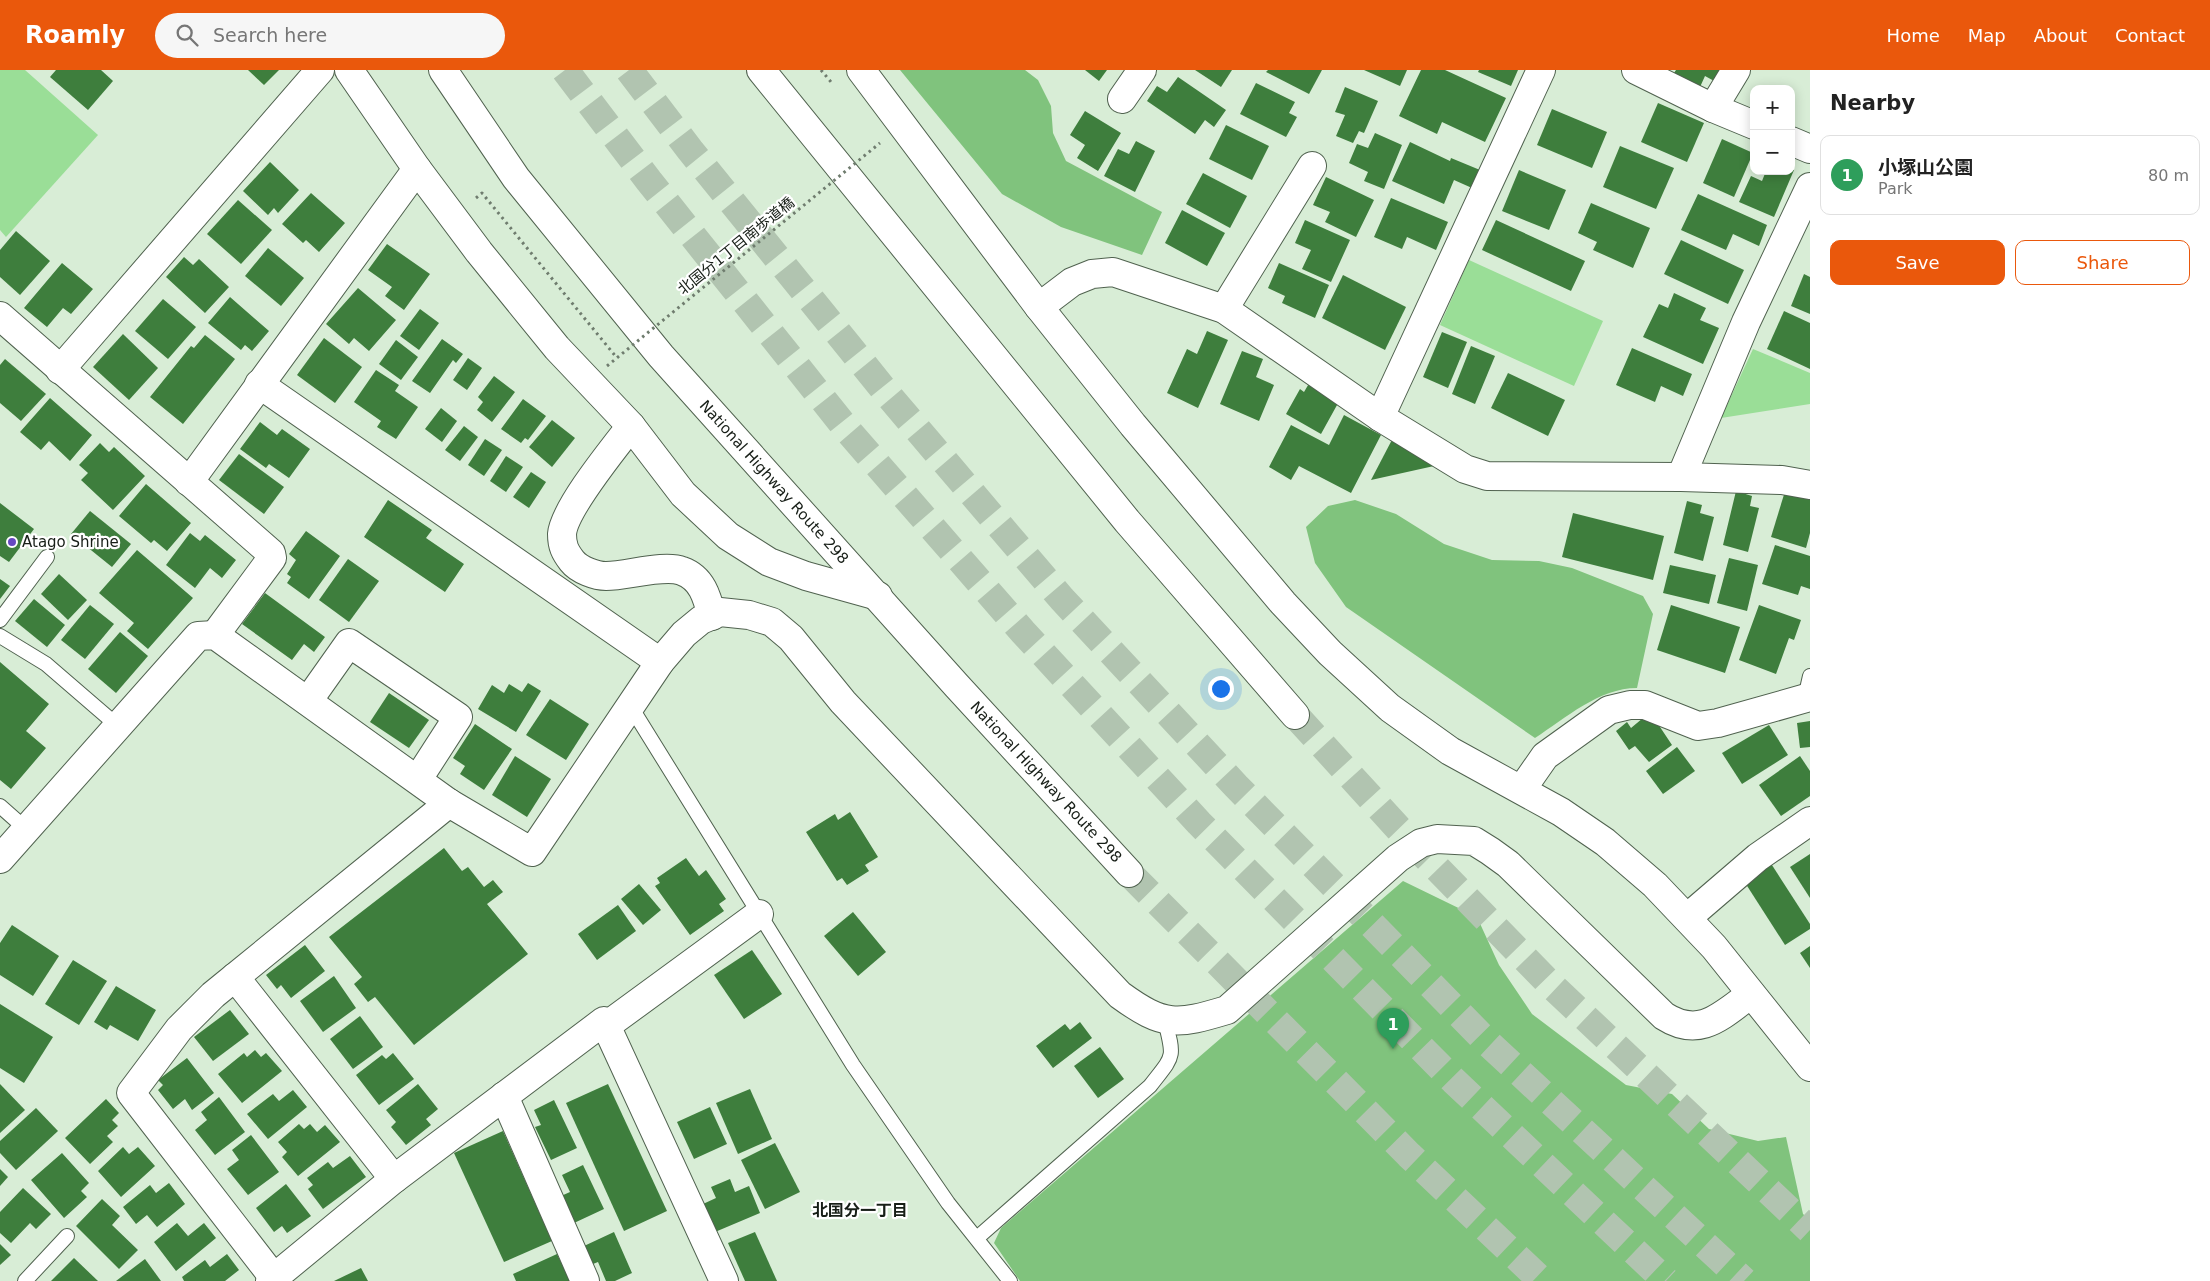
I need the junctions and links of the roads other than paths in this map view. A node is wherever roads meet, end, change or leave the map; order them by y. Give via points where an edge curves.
1 (320, 70) edge
2 (349, 70) edge
3 (443, 70) edge
4 (761, 70) edge
5 (1142, 70) edge
6 (1541, 70) edge
7 (1636, 70) edge
8 (1736, 70) edge
9 (873, 75) edge
10 (1122, 99) dead end
11 (1713, 108) junction
12 (1750, 124) edge
13 (1795, 143) edge
14 (1810, 149) edge
15 (1312, 166) dead end
16 (417, 169) junction
17 (1810, 188) edge
18 (1039, 306) junction
19 (1224, 309) junction
20 (0, 316) edge
21 (60, 370) junction
22 (259, 384) junction
23 (1380, 417) junction
24 (631, 426) junction
25 (1681, 477) junction
26 (189, 482) junction
27 (1810, 485) edge
28 (47, 558) dead end
29 (878, 596) junction
30 (712, 616) junction
31 (0, 620) edge
32 (215, 635) junction
33 (0, 636) edge
34 (660, 662) junction
35 (1808, 690) edge
36 (308, 701) junction
37 (631, 707) junction
38 (1295, 715) tunnel mouth
39 (119, 727) junction
40 (418, 779) junction
41 (1522, 789) junction
42 (450, 803) junction
43 (0, 806) edge
44 (1810, 821) edge
45 (26, 829) junction
46 (0, 860) edge
47 (1129, 873) tunnel mouth
48 (759, 914) junction
49 (1687, 918) junction
50 (235, 977) junction
51 (1751, 994) junction
52 (1165, 1021) junction
53 (606, 1026) junction
54 (1807, 1059) edge
55 (504, 1096) junction
56 (394, 1179) junction
57 (67, 1236) dead end
58 (977, 1238) junction
59 (272, 1280) edge
60 (25, 1281) edge
61 (585, 1281) edge
62 (724, 1281) edge
63 (1010, 1281) edge

1 - 21 main road
2 - 16 main road
3 - 29 main road, National Highway Route 298 via 516,178 661,356
4 - 38 main road via 1127,521
5 - 10 main road
6 - 23 main road
7 - 11 main road
8 - 11 main road
9 - 18 main road
11 - 12 main road
13 - 14 main road
15 - 19 main road
16 - 22 main road
16 - 24 main road via 557,348
17 - 25 main road via 1746,322
18 - 19 main road via 1072,282 1092,274 1114,272
18 - 41 main road via 1152,448 1283,603 1330,653 1390,708 1450,751
19 - 23 main road
20 - 21 main road
21 - 26 main road
22 - 26 main road
22 - 34 main road
23 - 25 main road via 1465,469 1487,476
24 - 29 main road via 683,494 728,536 769,562
24 - 30 main road via 578,499 562,532 564,550 575,565 604,576 681,570 696,579 706,592
25 - 27 main road via 1782,480
26 - 32 main road via 271,553 272,558
28 - 31 lane
29 - 47 main road, National Highway Route 298
30 - 34 main road via 701,620 684,634
30 - 52 main road via 720,612 749,615 772,622 791,638 843,702 1120,996 1144,1013
32 - 36 main road
32 - 39 main road via 198,636
33 - 39 lane via 46,664
34 - 37 main road
35 - 41 main road via 1718,723 1698,726 1644,705 1609,710 1545,756
36 - 40 main road
36 - 40 main road via 349,643 458,717
37 - 42 main road via 532,852
37 - 48 lane
39 - 45 main road
40 - 42 main road
41 - 49 main road via 1605,842
42 - 50 main road
43 - 45 lane
44 - 49 main road via 1758,856
45 - 46 main road
48 - 53 main road
48 - 58 lane via 853,1065 948,1203
49 - 51 main road
50 - 56 main road
50 - 59 main road via 179,1029 132,1092
51 - 52 main road via 1718,1018 1699,1026 1679,1026 1664,1016 1508,864 1474,841 1437,839 1421,843 1398,858 1228,1010 1192,1020
51 - 54 main road
52 - 58 lane via 1173,1052 1150,1086
53 - 55 main road via 604,1021
53 - 62 main road
55 - 56 main road
55 - 61 main road
56 - 59 main road
57 - 60 lane
58 - 63 lane

